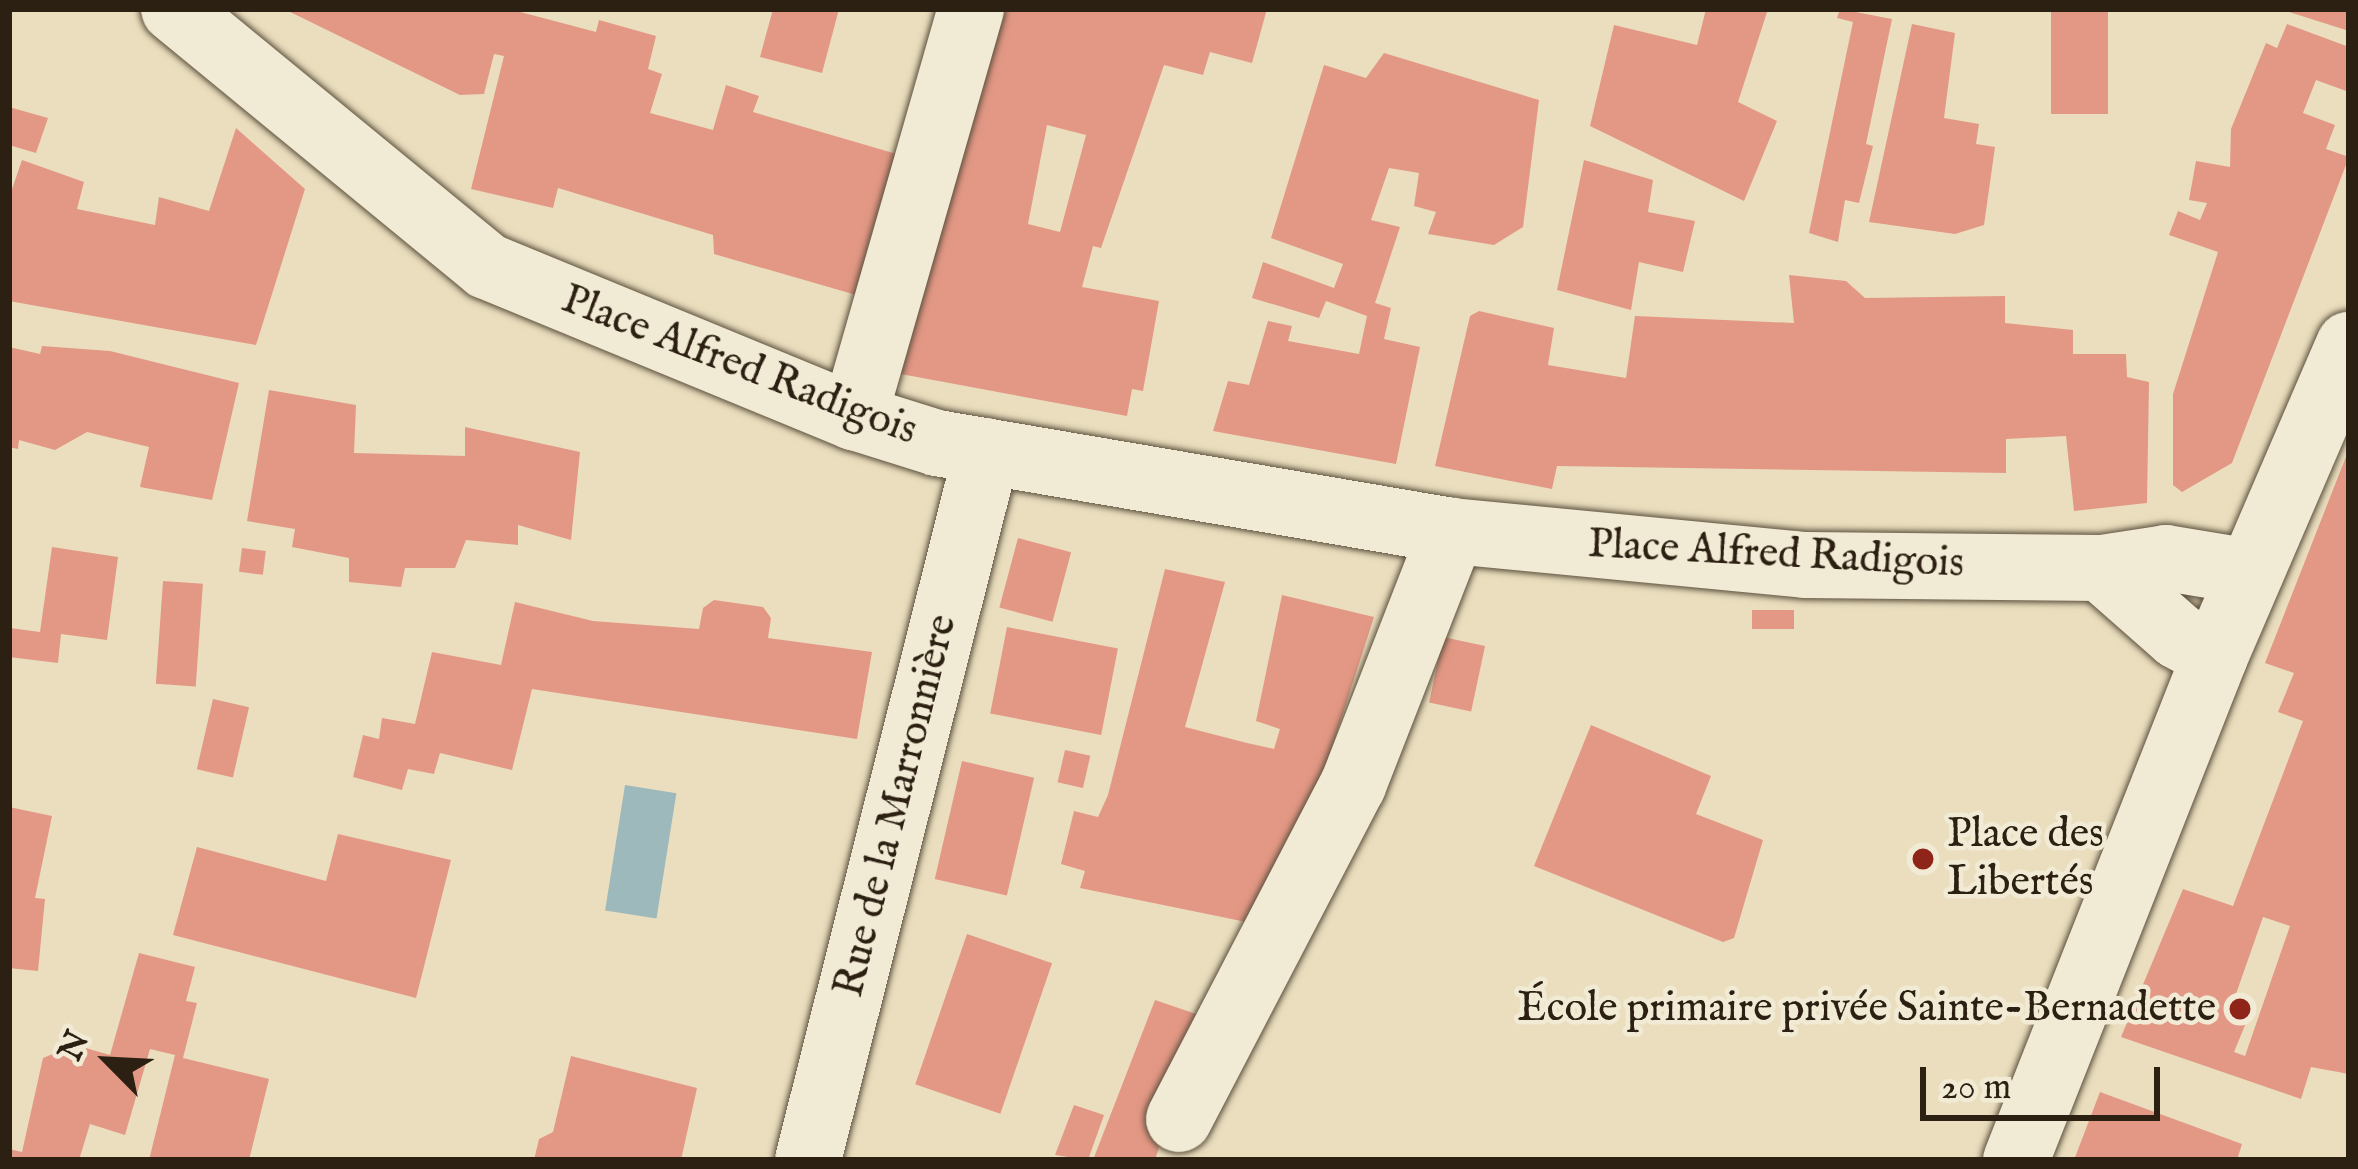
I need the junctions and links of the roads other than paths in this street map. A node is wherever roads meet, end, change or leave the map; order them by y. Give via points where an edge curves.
1 (174, 9) edge
2 (971, 9) edge
3 (2349, 345) edge
4 (854, 417) junction
5 (987, 451) junction
6 (1452, 531) junction
7 (2101, 568) junction
8 (2251, 572) junction
9 (2215, 656) junction
10 (1180, 1119) dead end
11 (808, 1160) edge
12 (2016, 1160) edge

1 - 4 street, Place Alfred Radigois via 369,205 487,266
2 - 4 street
3 - 8 street
4 - 5 street, Place Alfred Radigois
5 - 6 street, Place Alfred Radigois
5 - 11 street, Rue de la Marronnière
6 - 7 street, Place Alfred Radigois via 1805,565
6 - 10 street via 1353,784
7 - 8 street, Place Alfred Radigois via 2166,558
7 - 9 street via 2178,636
8 - 9 street
9 - 12 street

